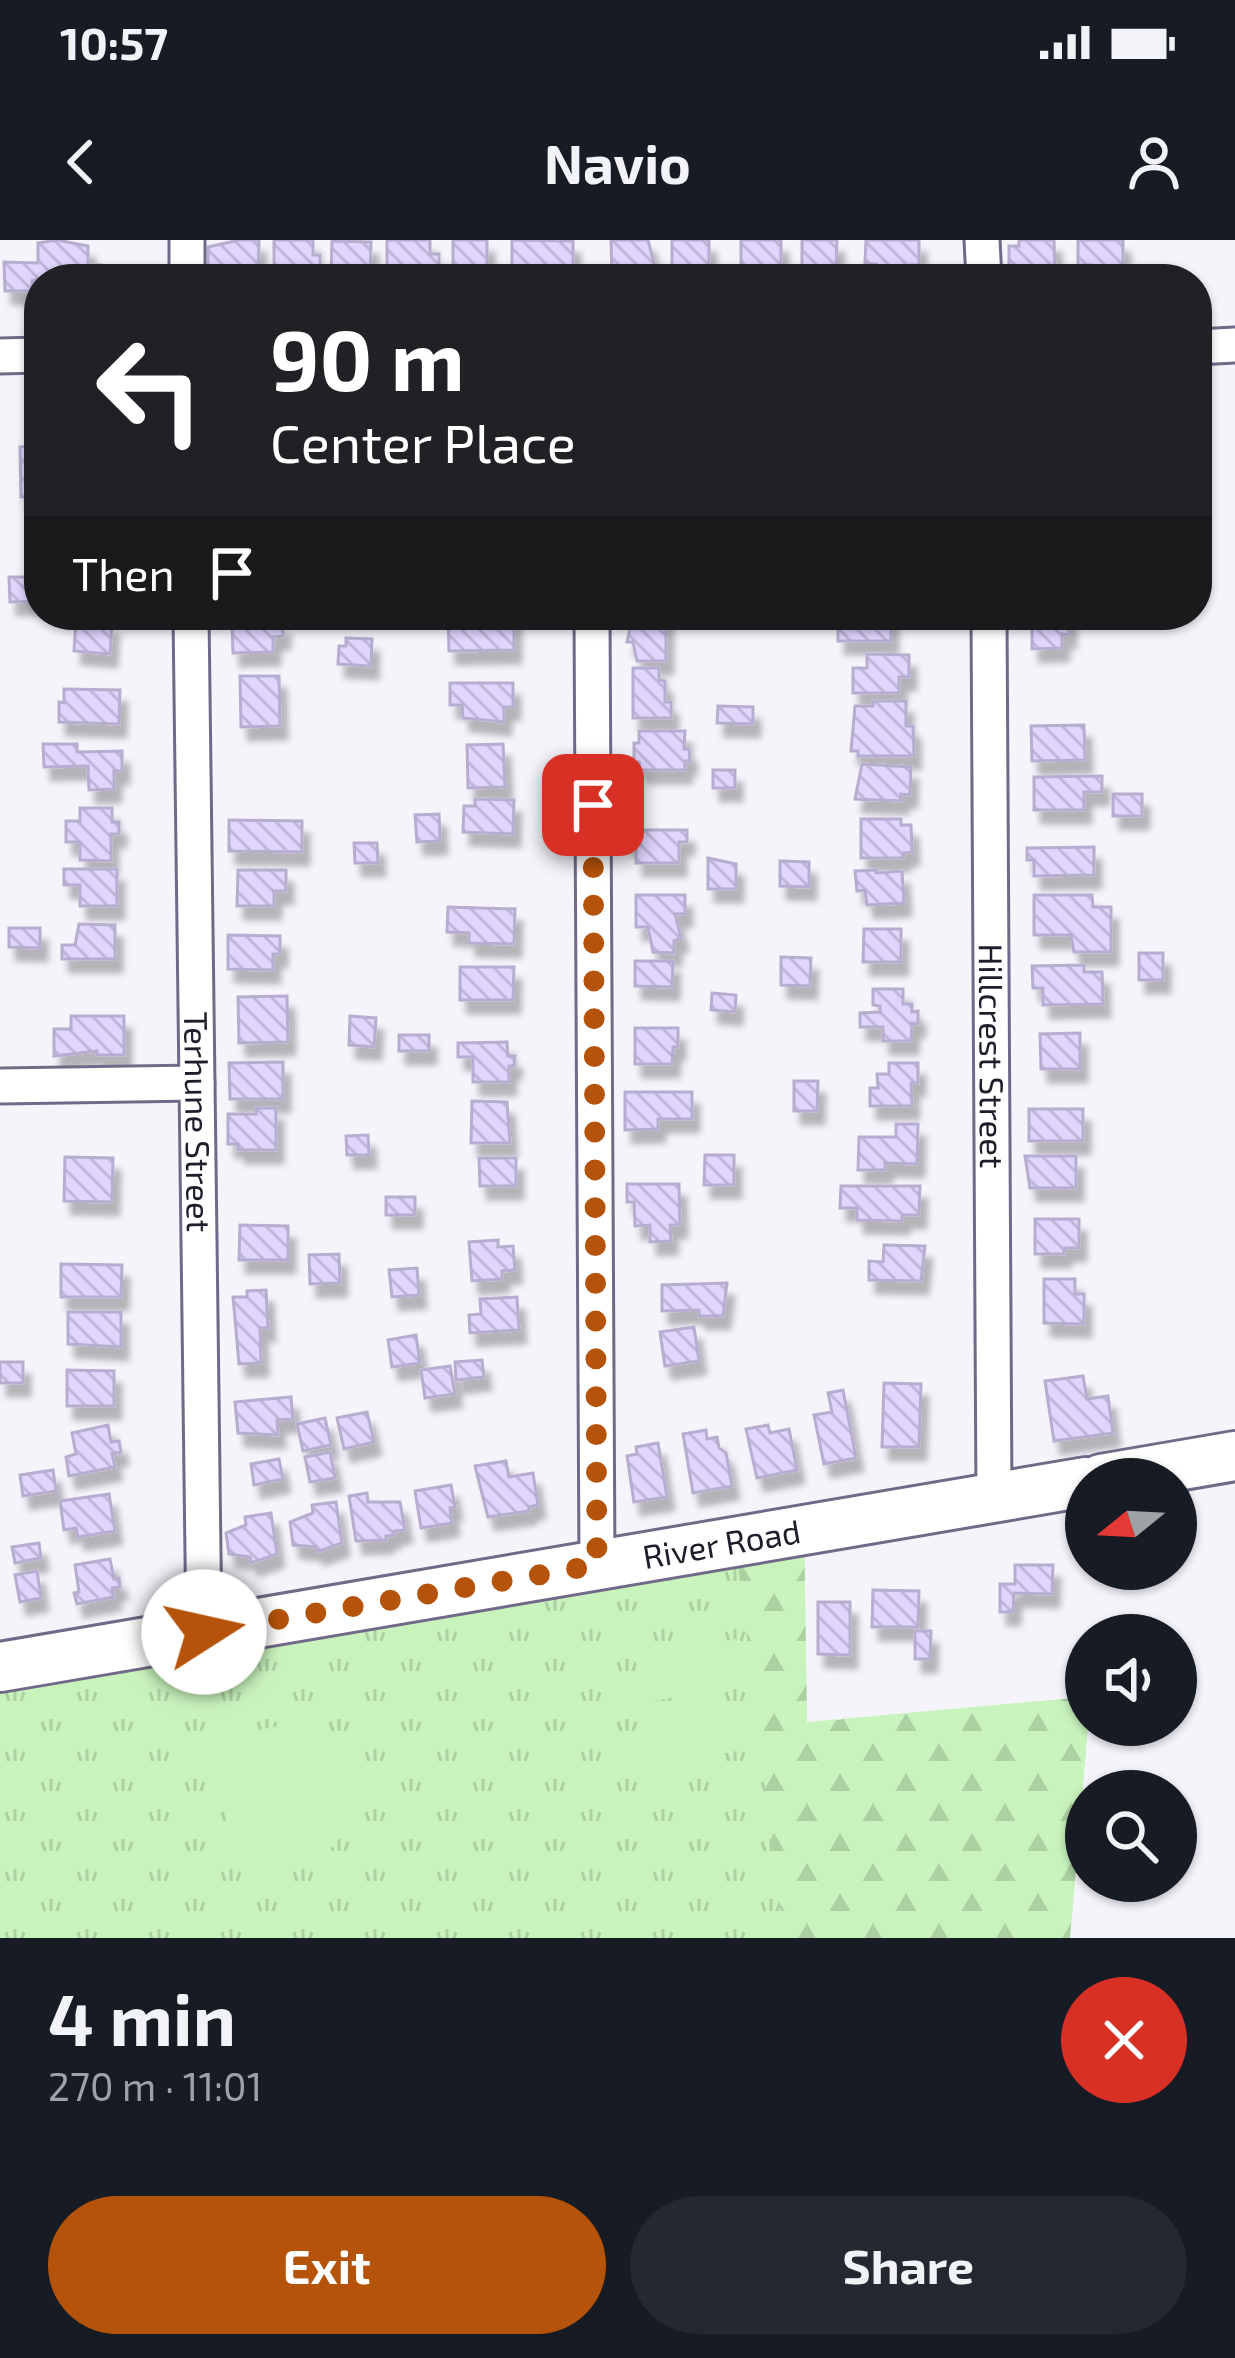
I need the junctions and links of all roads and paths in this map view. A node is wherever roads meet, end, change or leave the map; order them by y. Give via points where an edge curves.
1 (191, 630) edge
2 (592, 630) edge
3 (989, 630) edge
4 (197, 1083) junction
5 (0, 1086) edge
6 (1235, 1456) edge
7 (1197, 1463) edge
8 (1065, 1485) edge
9 (994, 1497) junction
10 (597, 1565) junction
11 (204, 1632) junction
12 (0, 1667) edge

1 - 4 street, Terhune Street
2 - 10 street
3 - 9 street, Hillcrest Street
4 - 5 street
4 - 11 street, Terhune Street
6 - 7 main road
8 - 9 main road, River Road
9 - 10 main road, River Road
10 - 11 main road, River Road
11 - 12 main road, River Road

